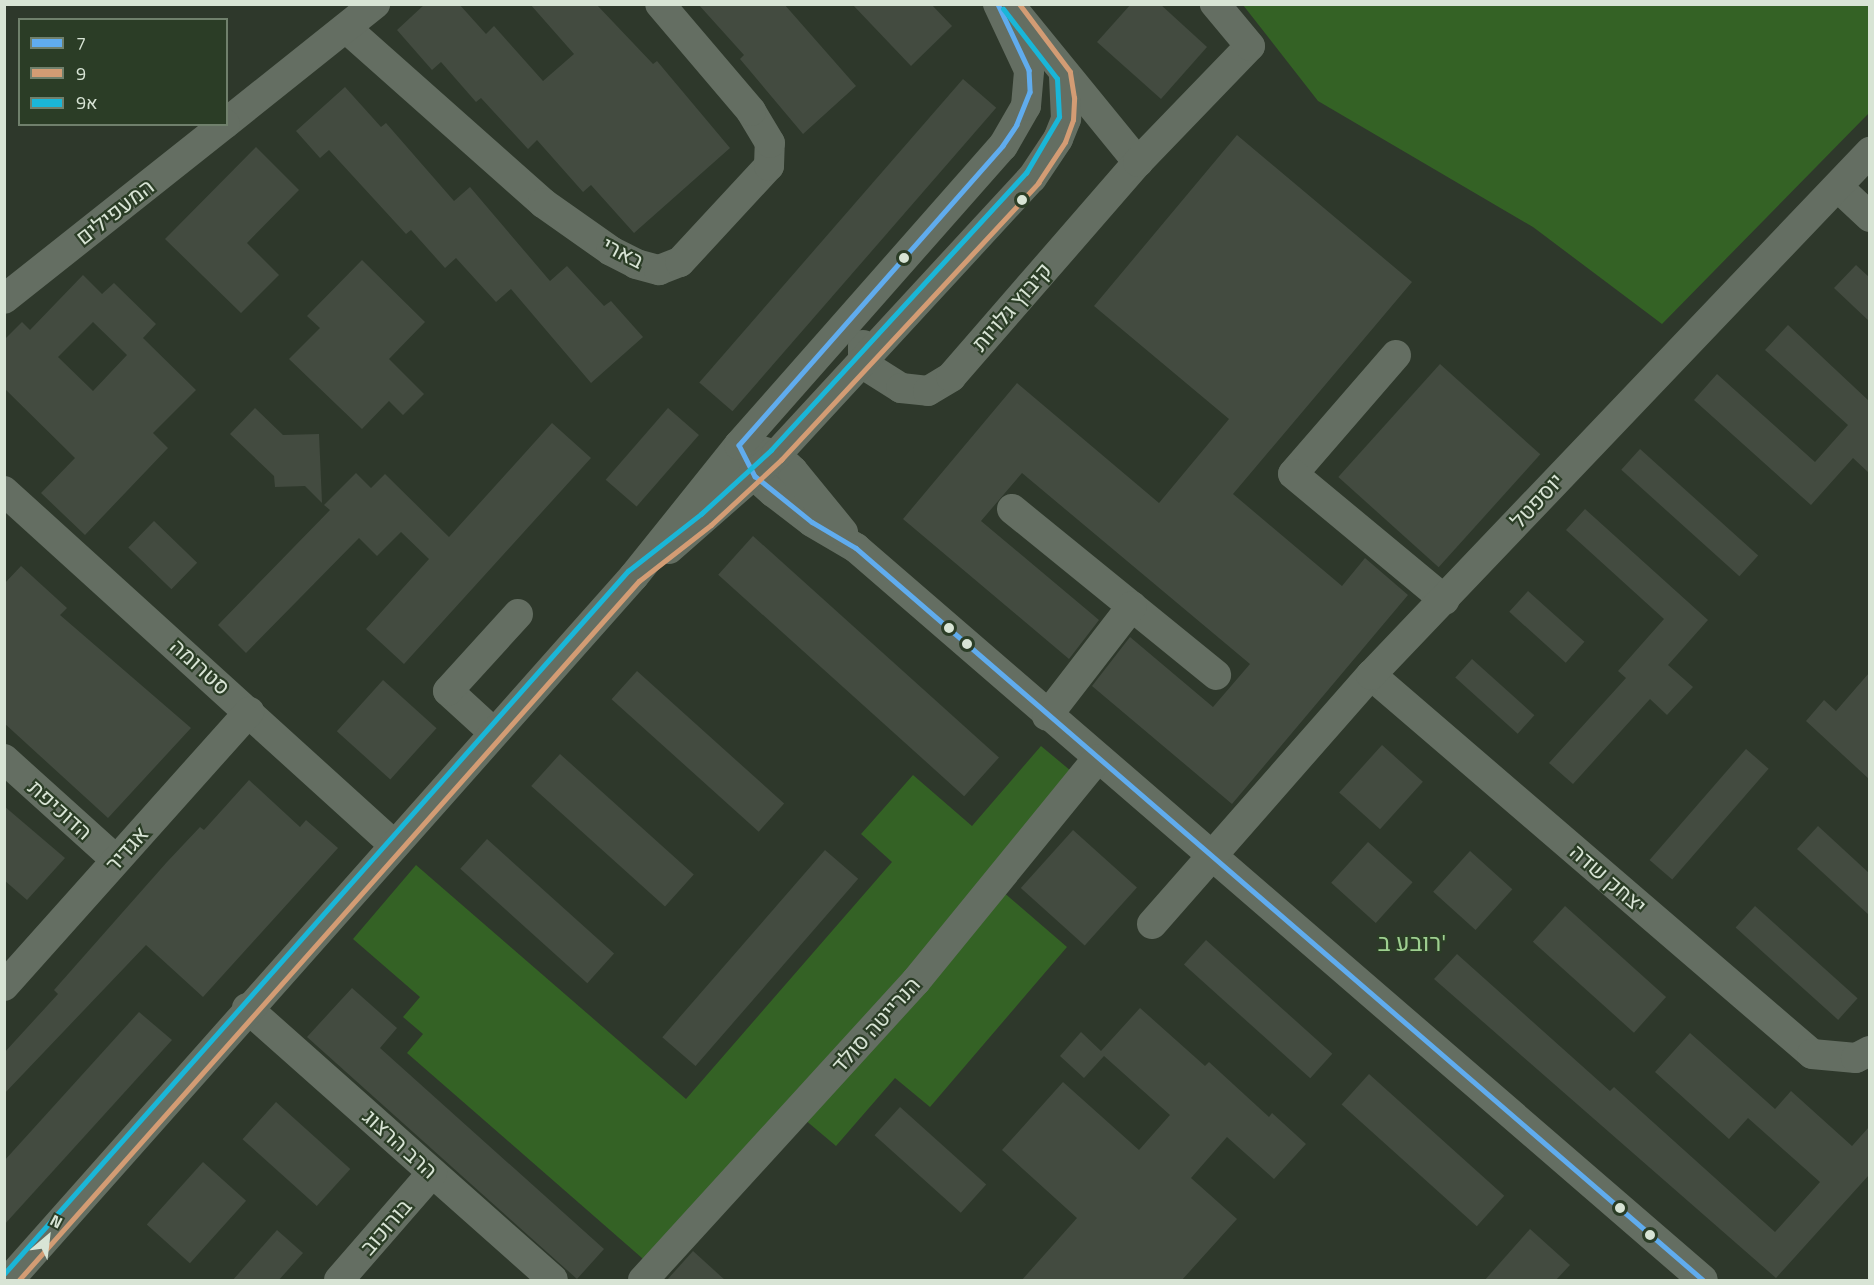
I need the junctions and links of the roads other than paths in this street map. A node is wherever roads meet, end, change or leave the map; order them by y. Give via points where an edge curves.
1 (375, 4) edge
2 (660, 4) edge
3 (998, 4) edge
4 (1009, 4) edge
5 (1215, 4) edge
6 (346, 28) junction
7 (1064, 76) junction
8 (228, 122) edge
9 (223, 126) edge
10 (1869, 152) edge
11 (1138, 162) junction
12 (1838, 187) junction
13 (1869, 217) edge
14 (869, 297) junction
15 (4, 299) edge
16 (1396, 355) dead end
17 (864, 364) junction
18 (739, 445) junction
19 (776, 455) junction
20 (755, 476) junction
21 (4, 491) edge
22 (1012, 508) dead end
23 (856, 548) junction
24 (634, 576) junction
25 (1445, 600) junction
26 (1132, 606) junction
27 (518, 614) dead end
28 (1216, 675) dead end
29 (1371, 675) junction
30 (249, 712) junction
31 (1047, 716) junction
32 (494, 733) junction
33 (4, 759) edge
34 (1097, 759) junction
35 (394, 845) junction
36 (1209, 856) junction
37 (116, 860) junction
38 (1152, 924) dead end
39 (4, 986) edge
40 (247, 1008) junction
41 (1863, 1054) edge
42 (432, 1173) junction
43 (9, 1281) edge
44 (339, 1281) edge
45 (553, 1281) edge
46 (643, 1281) edge
47 (1703, 1281) edge

1 - 6 street, המעפילים
2 - 6 street, בארי via 751,111 770,143 769,166 680,262 659,270 611,251 543,203
3 - 14 street via 1029,70 1026,106 1003,146
4 - 7 street
5 - 11 street, קיבוץ גלויות via 1250,46
6 - 8 street, המעפילים
7 - 11 street
7 - 17 street via 1066,119 1047,158
9 - 15 street, המעפילים
10 - 12 street, יוספטל
11 - 17 street, קיבוץ גלויות via 940,386 915,392 901,388
12 - 13 street
12 - 25 street, יוספטל
14 - 17 street via 863,326
14 - 18 street
16 - 25 street via 1293,474
17 - 19 street
18 - 19 street
18 - 20 street
18 - 24 street
19 - 20 street
19 - 23 street
20 - 23 street via 812,522
20 - 24 street
21 - 30 street, סטרומה
22 - 26 street
23 - 31 street
24 - 32 street
25 - 29 street, יוספטל
26 - 28 street
26 - 31 street
27 - 32 street via 448,691
29 - 36 street, יוספטל
29 - 41 street, יצחק שדה via 1812,1054
30 - 35 street, סטרומה
30 - 37 street, אגדיר
31 - 34 street
32 - 35 street
33 - 37 street, הדוכיפת
34 - 36 street
34 - 46 street, הנרייטה סולד via 916,981
35 - 40 street
36 - 38 street, יוספטל
36 - 47 street
37 - 39 street, אגדיר
40 - 42 street, הרב הרצוג
40 - 43 street
42 - 44 street, בורוכוב
42 - 45 street, הרב הרצוג

